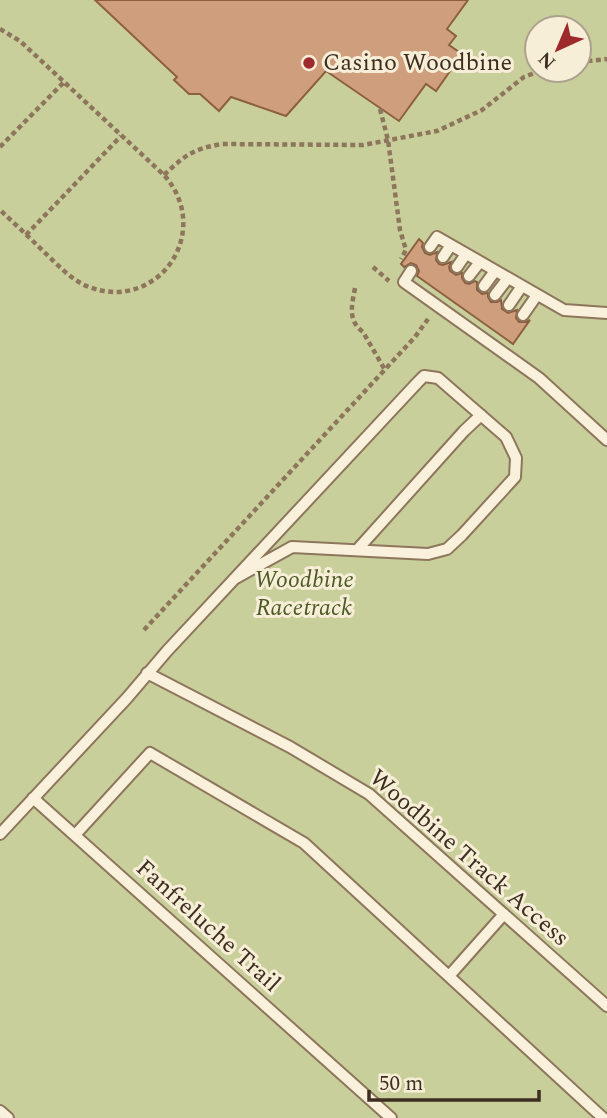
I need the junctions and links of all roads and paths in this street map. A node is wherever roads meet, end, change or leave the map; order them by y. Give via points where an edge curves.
1 (0, 29) edge
2 (523, 78) edge
3 (64, 82) junction
4 (380, 109) dead end
5 (121, 136) junction
6 (388, 140) junction
7 (0, 147) edge
8 (164, 175) junction
9 (0, 210) edge
10 (26, 235) junction
11 (451, 245) junction
12 (429, 247) dead end
13 (466, 254) junction
14 (443, 257) dead end
15 (400, 260) dead end
16 (480, 262) junction
17 (373, 267) dead end
18 (457, 267) dead end
19 (394, 271) dead end
20 (411, 271) dead end
21 (495, 271) junction
22 (469, 276) dead end
23 (508, 278) junction
24 (388, 281) junction
25 (425, 282) dead end
26 (401, 286) junction
27 (484, 286) dead end
28 (522, 286) junction
29 (355, 288) dead end
30 (418, 292) junction
31 (439, 292) dead end
32 (495, 295) dead end
33 (537, 295) junction
34 (452, 300) dead end
35 (432, 302) junction
36 (509, 305) dead end
37 (419, 310) dead end
38 (466, 310) dead end
39 (444, 311) junction
40 (607, 313) edge
41 (523, 315) dead end
42 (478, 319) dead end
43 (458, 321) junction
44 (492, 329) dead end
45 (470, 330) junction
46 (506, 339) dead end
47 (485, 340) junction
48 (499, 349) junction
49 (385, 370) junction
50 (481, 415) junction
51 (607, 440) edge
52 (357, 550) junction
53 (234, 579) junction
54 (144, 630) dead end
55 (147, 673) junction
56 (33, 798) junction
57 (0, 834) edge
58 (75, 835) junction
59 (504, 914) junction
60 (449, 975) junction
61 (607, 1006) edge
62 (0, 1111) edge
63 (8, 1118) edge
64 (391, 1118) edge
65 (603, 1118) edge

1 - 3 path via 20,41
2 - 6 path via 482,110 437,131
3 - 5 path
3 - 7 path
4 - 6 path
5 - 8 path
5 - 10 path
6 - 8 path via 363,145 202,147
6 - 15 path via 406,250
8 - 10 path via 183,207 184,229 179,250 151,282 109,292 88,287
9 - 10 path
11 - 12 lane via 437,237
11 - 13 lane
11 - 14 lane
13 - 16 lane
13 - 18 lane
16 - 21 lane
16 - 22 lane
17 - 24 path
19 - 24 path
20 - 26 lane
21 - 23 lane
21 - 27 lane
23 - 28 lane
23 - 32 lane
24 - 26 path
25 - 30 lane
26 - 30 lane
28 - 33 lane
28 - 36 lane
29 - 49 path via 353,321
30 - 35 lane
31 - 35 lane
33 - 40 lane via 564,310
33 - 41 lane
34 - 39 lane
35 - 39 lane
37 - 49 path via 429,319
38 - 43 lane
39 - 43 lane
42 - 45 lane
43 - 45 lane
44 - 47 lane
45 - 47 lane
46 - 48 lane
47 - 48 lane
48 - 51 lane via 539,378
49 - 54 path
50 - 52 lane
50 - 52 lane via 506,437 516,458 515,477 463,535 447,549 428,554
50 - 53 lane via 438,378 424,376
52 - 53 lane via 292,547
53 - 55 lane
55 - 56 lane
55 - 59 lane, Woodbine Track Access via 369,794
56 - 57 lane
56 - 58 lane, Fanfreluche Trail
58 - 60 lane via 150,753 304,843
58 - 64 lane, Fanfreluche Trail
59 - 60 lane
59 - 61 lane, Woodbine Track Access
60 - 65 lane
62 - 63 lane

